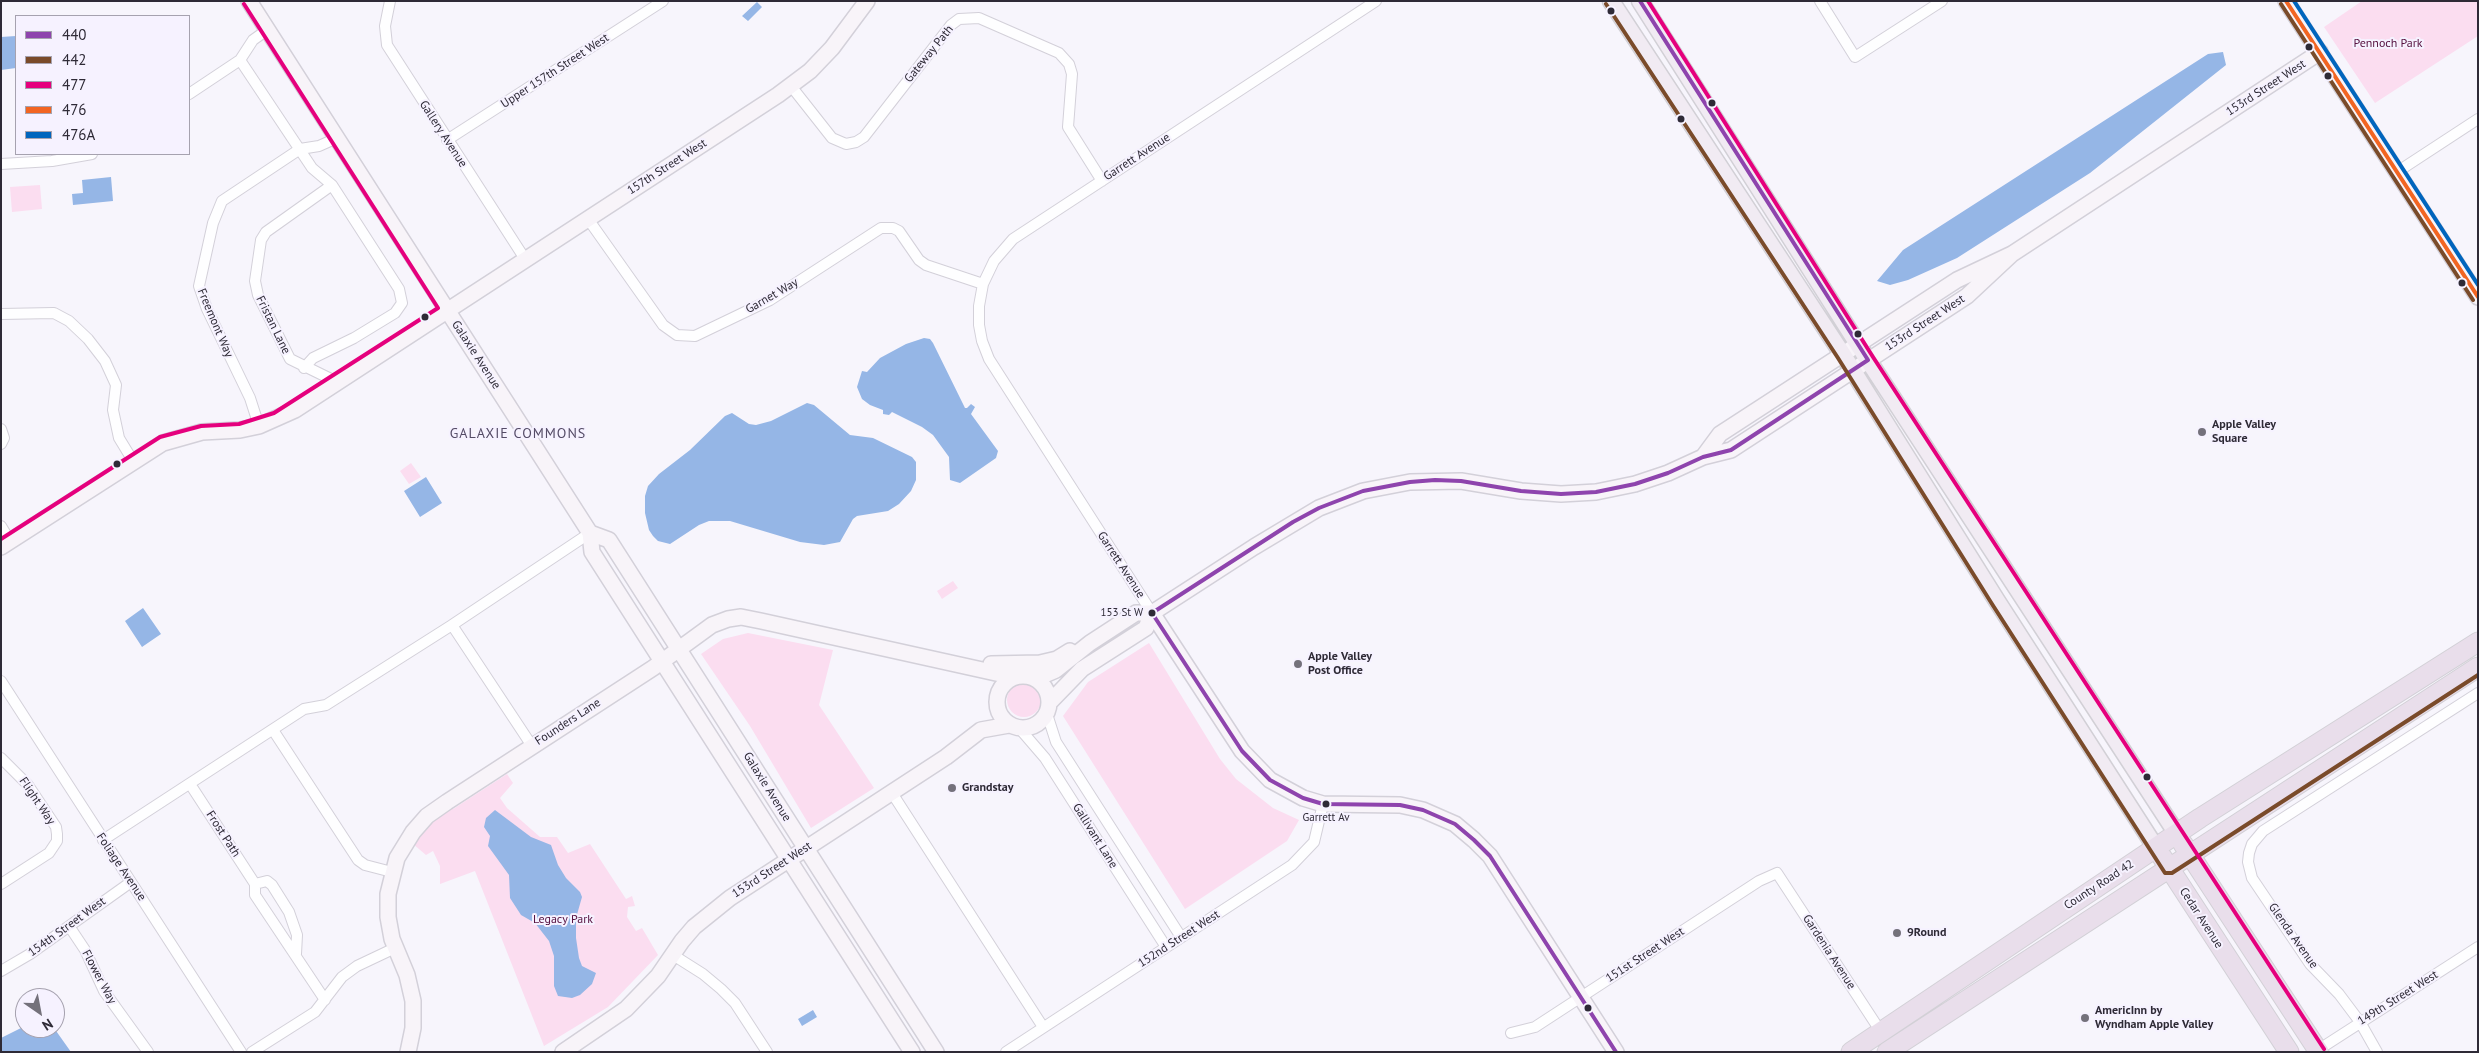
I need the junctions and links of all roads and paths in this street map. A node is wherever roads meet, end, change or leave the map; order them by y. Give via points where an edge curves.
1 (249, 1) edge
2 (390, 1) edge
3 (663, 1) edge
4 (866, 1) edge
5 (1376, 1) edge
6 (1611, 1) edge
7 (1640, 1) edge
8 (1820, 1) edge
9 (1942, 1) edge
10 (2286, 1) edge
11 (267, 30) junction
12 (2320, 52) junction
13 (240, 60) junction
14 (791, 86) junction
15 (190, 93) edge
16 (2478, 119) edge
17 (337, 138) junction
18 (447, 140) junction
19 (300, 149) junction
20 (86, 155) edge
21 (1, 164) edge
22 (2397, 172) junction
23 (1102, 180) junction
24 (332, 185) junction
25 (588, 219) junction
26 (2012, 254) junction
27 (525, 259) junction
28 (983, 284) junction
29 (2477, 293) edge
30 (447, 310) junction
31 (1, 314) edge
32 (1859, 344) junction
33 (1843, 355) junction
34 (1868, 360) junction
35 (304, 368) junction
36 (1852, 370) junction
37 (337, 382) junction
38 (259, 426) junction
39 (1, 429) edge
40 (1, 444) edge
41 (1703, 457) junction
42 (133, 461) junction
43 (1, 526) edge
44 (590, 533) junction
45 (6, 544) edge
46 (1152, 613) junction
47 (452, 625) junction
48 (2478, 642) edge
49 (1090, 643) junction
50 (678, 649) junction
51 (662, 661) junction
52 (954, 662) junction
53 (2478, 666) edge
54 (1021, 677) junction
55 (1, 681) edge
56 (2478, 693) edge
57 (1048, 708) junction
58 (1015, 727) junction
59 (273, 730) junction
60 (532, 746) junction
61 (1, 758) edge
62 (190, 784) junction
63 (892, 792) junction
64 (1324, 804) junction
65 (2177, 834) junction
66 (103, 840) junction
67 (2156, 848) junction
68 (806, 849) junction
69 (2190, 854) junction
70 (789, 859) junction
71 (2169, 868) junction
72 (392, 872) junction
73 (1777, 873) joint
74 (132, 882) junction
75 (1, 884) edge
76 (255, 884) junction
77 (69, 926) junction
78 (1182, 937) junction
79 (1166, 947) junction
80 (2478, 947) edge
81 (395, 948) junction
82 (296, 954) junction
83 (673, 955) junction
84 (1, 971) edge
85 (1581, 997) junction
86 (325, 1000) junction
87 (2360, 1022) junction
88 (1043, 1028) junction
89 (1881, 1032) junction
90 (1512, 1033) dead end
91 (2318, 1051) edge
92 (148, 1052) edge
93 (241, 1052) edge
94 (252, 1052) edge
95 (408, 1052) edge
96 (563, 1052) edge
97 (767, 1052) edge
98 (912, 1052) edge
99 (936, 1052) edge
100 (1006, 1052) edge
101 (1616, 1052) edge
102 (1851, 1052) edge
103 (1887, 1052) edge
104 (2290, 1052) edge
105 (2377, 1052) edge

1 - 11 street, Galaxie Avenue
2 - 18 street, Gallery Avenue via 385,26 387,45
3 - 18 street, Upper 157th Street West
4 - 14 street, 157th Street West via 832,48
5 - 23 street, Garrett Avenue
6 - 33 main road, Cedar Avenue
7 - 32 main road, Cedar Avenue
8 - 9 street via 1855,56
10 - 12 street
11 - 13 street via 252,40
11 - 17 street, Galaxie Avenue
12 - 22 street
12 - 26 street, 153rd Street West
13 - 15 street
13 - 19 street
14 - 23 street, Gateway Path via 832,138 846,144 856,142 864,137 951,25 960,19 980,18 1059,53 1069,64 1072,74 1068,127
14 - 25 street, 157th Street West
16 - 22 street
17 - 19 street, Freemont Way via 319,146
17 - 30 street, Galaxie Avenue
18 - 27 street, Gallery Avenue
19 - 24 street via 312,168
19 - 38 street, Freemont Way via 222,201 198,286 250,398
20 - 21 street
22 - 29 street
23 - 28 street, Garrett Avenue via 1013,239 994,261
24 - 35 street, Fristan Lane via 266,232 261,240 255,281 258,296 290,359
24 - 35 street via 399,289 402,303 395,313 314,358
25 - 27 street, 157th Street West
25 - 28 street, Garnet Way via 663,325 677,335 695,336 770,300 882,228 899,231 919,260 926,264
26 - 32 street, 153rd Street West via 1957,280
26 - 34 street, 153rd Street West via 1967,296
27 - 30 street, 157th Street West
28 - 46 street, Garrett Avenue via 979,306 980,333 989,360
30 - 37 street, 157th Street West
30 - 44 street, Galaxie Avenue
31 - 42 street via 54,313 69,321 88,339 105,361 116,385 113,410 119,438
32 - 33 street, 153rd Street West
32 - 34 main road, Cedar Avenue
33 - 36 main road, Cedar Avenue
33 - 41 street, 153rd Street West via 1720,434
34 - 36 street, 153rd Street West
34 - 65 main road, Cedar Avenue
35 - 37 street, Fristan Lane
36 - 41 street, 153rd Street West via 1731,450
36 - 67 main road, Cedar Avenue
37 - 38 street, 157th Street West via 295,410
38 - 42 street, 157th Street West via 183,436 163,443
39 - 40 street via 4,438
41 - 46 street, 153rd Street West via 1635,484 1596,492 1542,493 1484,483 1435,480 1363,491 1293,522
42 - 45 street, 157th Street West
43 - 45 street
44 - 47 street
44 - 50 street, Galaxie Avenue via 609,540
44 - 51 street, Galaxie Avenue via 592,552
46 - 49 street, 153rd Street West via 1136,613
46 - 57 street, 153rd Street West via 1146,628 1082,670
46 - 64 street, Garrett Avenue via 1254,765 1288,791
47 - 59 street via 326,705 304,710
47 - 60 street
48 - 65 highway, County Road 42
49 - 52 street, Founders Lane via 1057,659 1040,663
49 - 54 street, 153rd Street West via 1056,670 1042,676
50 - 51 street, Founders Lane
50 - 52 street, Founders Lane via 712,625 742,617
50 - 68 street, Galaxie Avenue
51 - 60 street, Founders Lane
51 - 70 street, Galaxie Avenue
52 - 54 street, Founders Lane
53 - 69 highway, County Road 42
54 - 57 street via 1041,683 1046,688
54 - 58 street via 1001,688 996,704 998,712
55 - 66 street, Foliage Avenue
56 - 87 street, Glenda Avenue via 2263,831 2252,844 2248,862 2252,878 2310,964
57 - 58 street via 1036,725
57 - 78 street, Gallivant Lane via 1056,742
58 - 63 street, 153rd Street West via 981,730
58 - 79 street, Gallivant Lane via 1045,758
59 - 62 street
59 - 72 street via 358,860
60 - 72 street, Founders Lane via 428,816 404,845
61 - 75 street, Flight Way via 28,785 56,827 57,841 49,853
62 - 66 street
62 - 76 street, Frost Path
63 - 68 street, 153rd Street West
63 - 88 street
64 - 78 street, 152nd Street West via 1316,836 1302,857
64 - 85 street, Garrett Avenue via 1411,807 1443,817 1465,831 1490,856
65 - 67 highway, County Road 42
65 - 69 highway, Cedar Avenue
66 - 74 street, Foliage Avenue
67 - 71 highway, Cedar Avenue
67 - 89 highway, County Road 42
68 - 70 street, 153rd Street West
68 - 99 street, Galaxie Avenue
69 - 71 highway, County Road 42
69 - 91 highway, Cedar Avenue
70 - 83 street, 153rd Street West via 705,917
70 - 98 street, Galaxie Avenue
71 - 103 highway, County Road 42
71 - 104 highway, Cedar Avenue
72 - 81 street, Founders Lane via 388,917
73 - 85 street, 151st Street West
73 - 89 street, Gardenia Avenue
74 - 77 street, 154th Street West
74 - 93 street, Foliage Avenue
76 - 82 street, Frost Path via 256,895
76 - 82 street, Frost Path via 267,881 272,885 289,912 296,935
77 - 84 street, 154th Street West
77 - 92 street, Flower Way via 85,950 104,991
78 - 79 street, 152nd Street West
79 - 88 street, 152nd Street West
80 - 87 street, 149th Street West
81 - 86 street via 342,977
81 - 95 street, Founders Lane via 413,1001 413,1028
82 - 86 street, Frost Path via 303,970
83 - 96 street, 153rd Street West via 626,1009
83 - 97 street via 721,989
85 - 90 street, 151st Street West via 1534,1027
85 - 101 street, Garrett Avenue
86 - 94 street via 315,1012
87 - 91 street, 149th Street West
87 - 105 street, Glenda Avenue
88 - 100 street, 152nd Street West
89 - 102 highway, County Road 42

